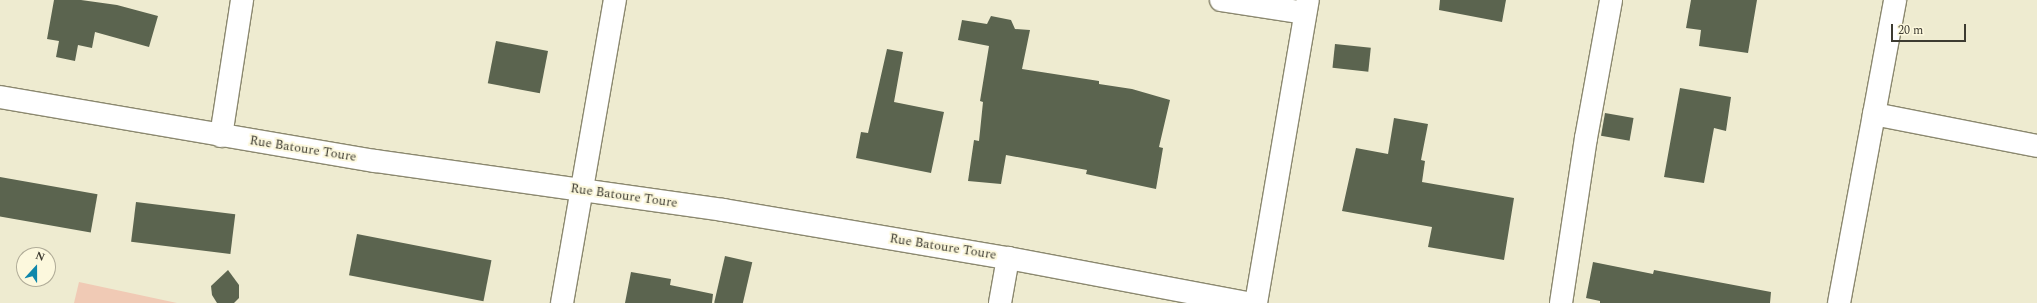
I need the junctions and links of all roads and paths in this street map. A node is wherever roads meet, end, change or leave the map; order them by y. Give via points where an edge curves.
1 (242, 0) edge
2 (615, 0) edge
3 (1221, 0) edge
4 (1612, 0) edge
5 (1895, 0) edge
6 (1306, 7) edge
7 (0, 97) edge
8 (1874, 114) junction
9 (222, 136) junction
10 (2037, 146) edge
11 (582, 191) junction
12 (1008, 258) junction
13 (562, 303) edge
14 (1000, 303) edge
15 (1246, 303) edge
16 (1256, 303) edge
17 (1562, 303) edge
18 (1839, 303) edge

1 - 9 street
2 - 11 street
3 - 6 street
4 - 17 street via 1586,138
5 - 8 street
6 - 16 street
7 - 9 street, Rue Batoure Toure
8 - 10 street
8 - 18 street
9 - 11 street, Rue Batoure Toure
11 - 12 street, Rue Batoure Toure via 722,210
11 - 13 street
12 - 14 street
12 - 15 street, Rue Batoure Toure

